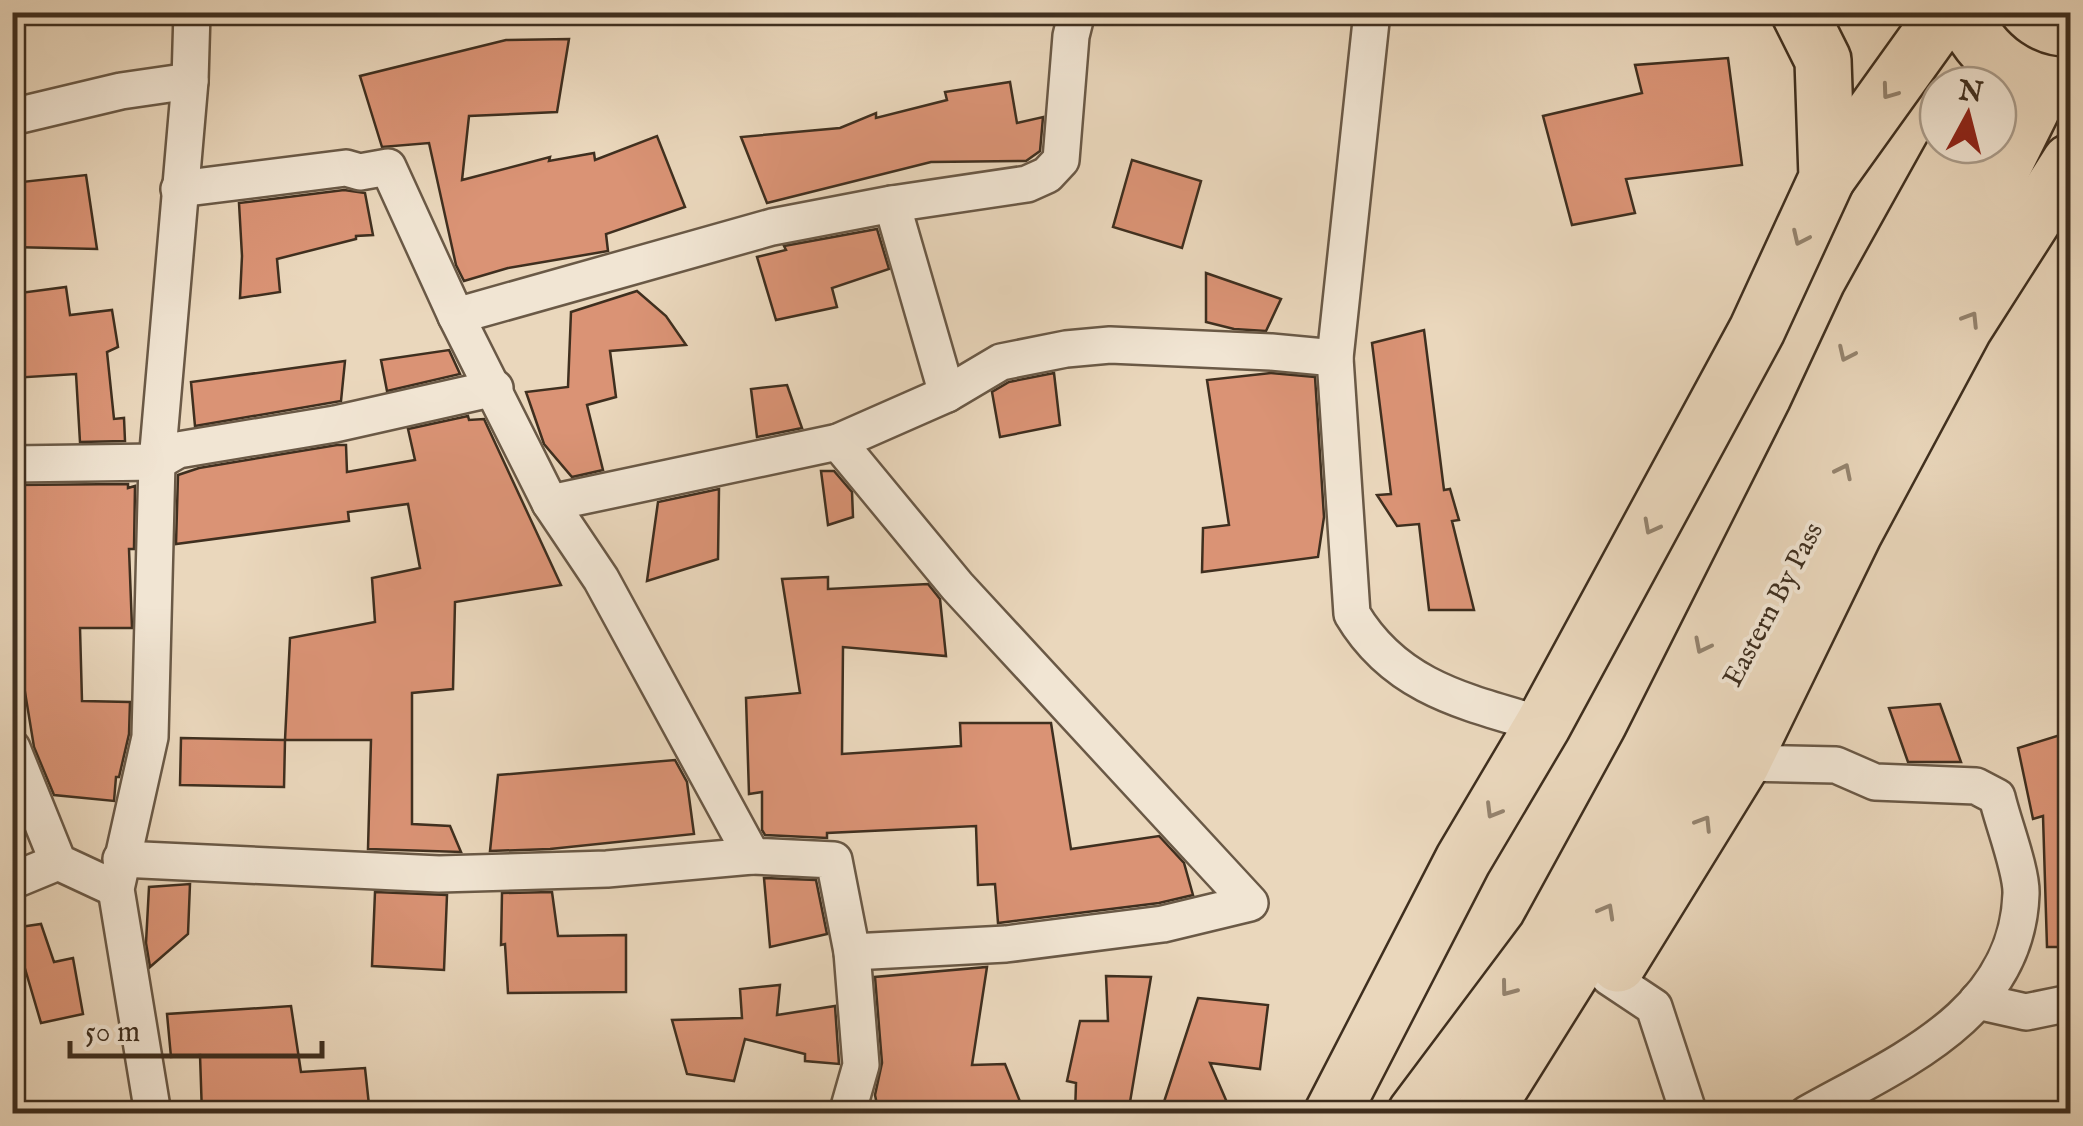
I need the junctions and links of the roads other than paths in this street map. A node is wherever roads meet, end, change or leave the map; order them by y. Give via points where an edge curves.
1 (192, 12) edge
2 (1077, 12) edge
3 (1372, 12) edge
4 (1799, 12) edge
5 (1946, 12) edge
6 (1963, 12) edge
7 (2028, 80) edge
8 (190, 81) junction
9 (12, 117) edge
10 (2070, 162) edge
11 (1947, 165) edge
12 (1828, 178) junction
13 (179, 190) junction
14 (892, 204) junction
15 (2054, 207) edge
16 (456, 316) junction
17 (1335, 358) junction
18 (494, 388) junction
19 (947, 394) junction
20 (838, 442) junction
21 (156, 462) junction
22 (12, 464) edge
23 (550, 503) junction
24 (1543, 725) junction
25 (12, 748) edge
26 (1742, 762) junction
27 (752, 856) junction
28 (58, 862) junction
29 (118, 874) junction
30 (12, 881) edge
31 (852, 952) junction
32 (1610, 977) junction
33 (1977, 1001) junction
34 (2070, 1004) edge
35 (153, 1114) edge
36 (847, 1114) edge
37 (1332, 1114) edge
38 (1415, 1114) edge
39 (1483, 1114) edge
40 (1523, 1114) edge
41 (1689, 1114) edge
42 (1807, 1114) edge

1 - 8 street
2 - 14 street via 1062,160 1048,175 1027,184
3 - 17 street
4 - 12 main road via 1823,60
5 -> 12 main road
6 - 7 main road via 1974,36
39 -> 7 main road, Eastern By Pass via 1588,946 1790,578 1952,254 1984,205
8 - 9 street
8 - 13 street
10 - 15 main road
11 -> 38 main road, Eastern By Pass via 1546,939
12 -> 24 main road via 1758,330
13 - 16 street via 388,167
13 - 21 street
14 - 16 street via 772,228
14 - 19 street
26 -> 15 main road via 1964,328
16 - 18 street
17 - 19 street via 1110,345 1001,362
17 - 24 street via 1352,614 1367,640 1426,687
18 - 21 street via 178,450
18 - 23 street
19 - 20 street
20 - 23 street
20 - 31 street via 957,586 1250,903 1163,924 1006,944
21 - 22 street
21 - 29 street via 150,737
23 - 27 street via 601,579
24 -> 37 main road via 1464,860
25 - 28 street
32 -> 26 main road
26 - 33 street via 1836,765 1875,782 1976,786 1997,797 2021,890 2015,940 1994,986
27 - 29 street via 439,874
27 - 31 street via 834,860
28 - 29 street
28 - 30 street
29 - 35 street
31 - 36 street via 861,1065
32 - 40 main road
32 - 41 street via 1654,1007
33 - 34 street via 2026,1012
33 - 42 street via 1927,1047

